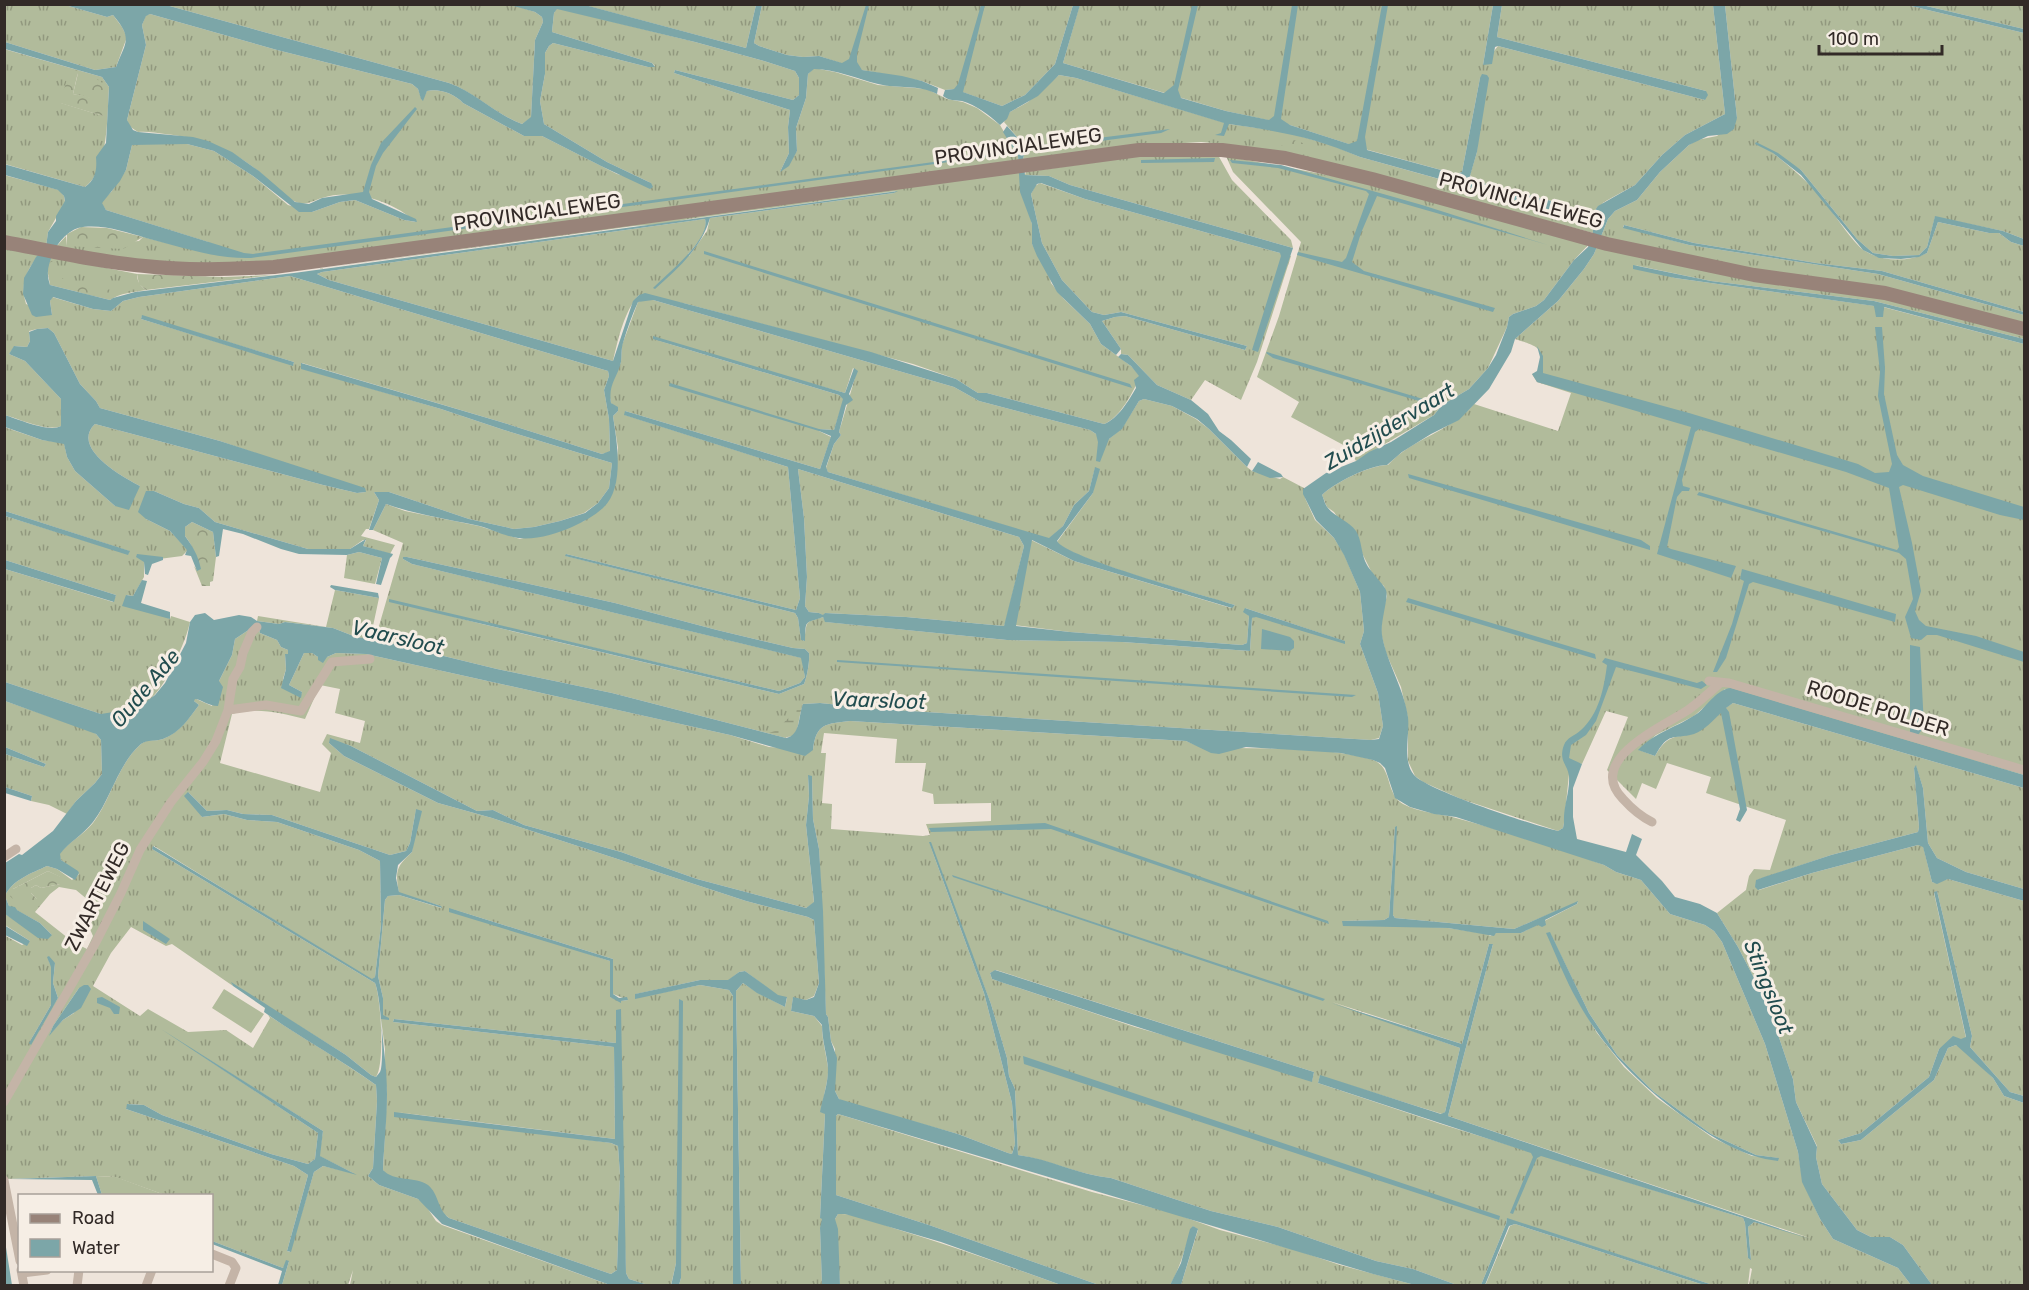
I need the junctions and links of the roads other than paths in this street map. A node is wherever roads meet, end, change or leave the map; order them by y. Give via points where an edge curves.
1 (4, 242) edge
2 (2025, 329) edge
3 (257, 627) dead end
4 (370, 659) dead end
5 (1709, 681) dead end
6 (1720, 683) junction
7 (228, 710) junction
8 (2025, 770) edge
9 (1652, 822) dead end
10 (16, 849) dead end
11 (4, 857) edge
12 (4, 1102) edge
13 (4, 1180) edge
14 (18, 1251) edge
15 (213, 1254) edge
16 (21, 1272) edge
17 (24, 1286) edge
18 (229, 1286) edge

1 - 2 main road, PROVINCIALEWEG via 146,267 274,267 1139,150 1222,150 1285,158 1607,244 1754,275 1885,293
3 - 7 street, ZWARTEWEG via 233,679
4 - 7 street via 332,662 301,711 266,705
5 - 6 street, ROODE POLDER
6 - 8 street, ROODE POLDER
6 - 9 street via 1688,710 1638,740 1613,767 1614,789 1638,815
7 - 12 street, ZWARTEWEG via 203,762 140,850 96,942
10 - 11 street
13 - 14 street
15 - 18 street via 232,1262 236,1268
16 - 17 street

